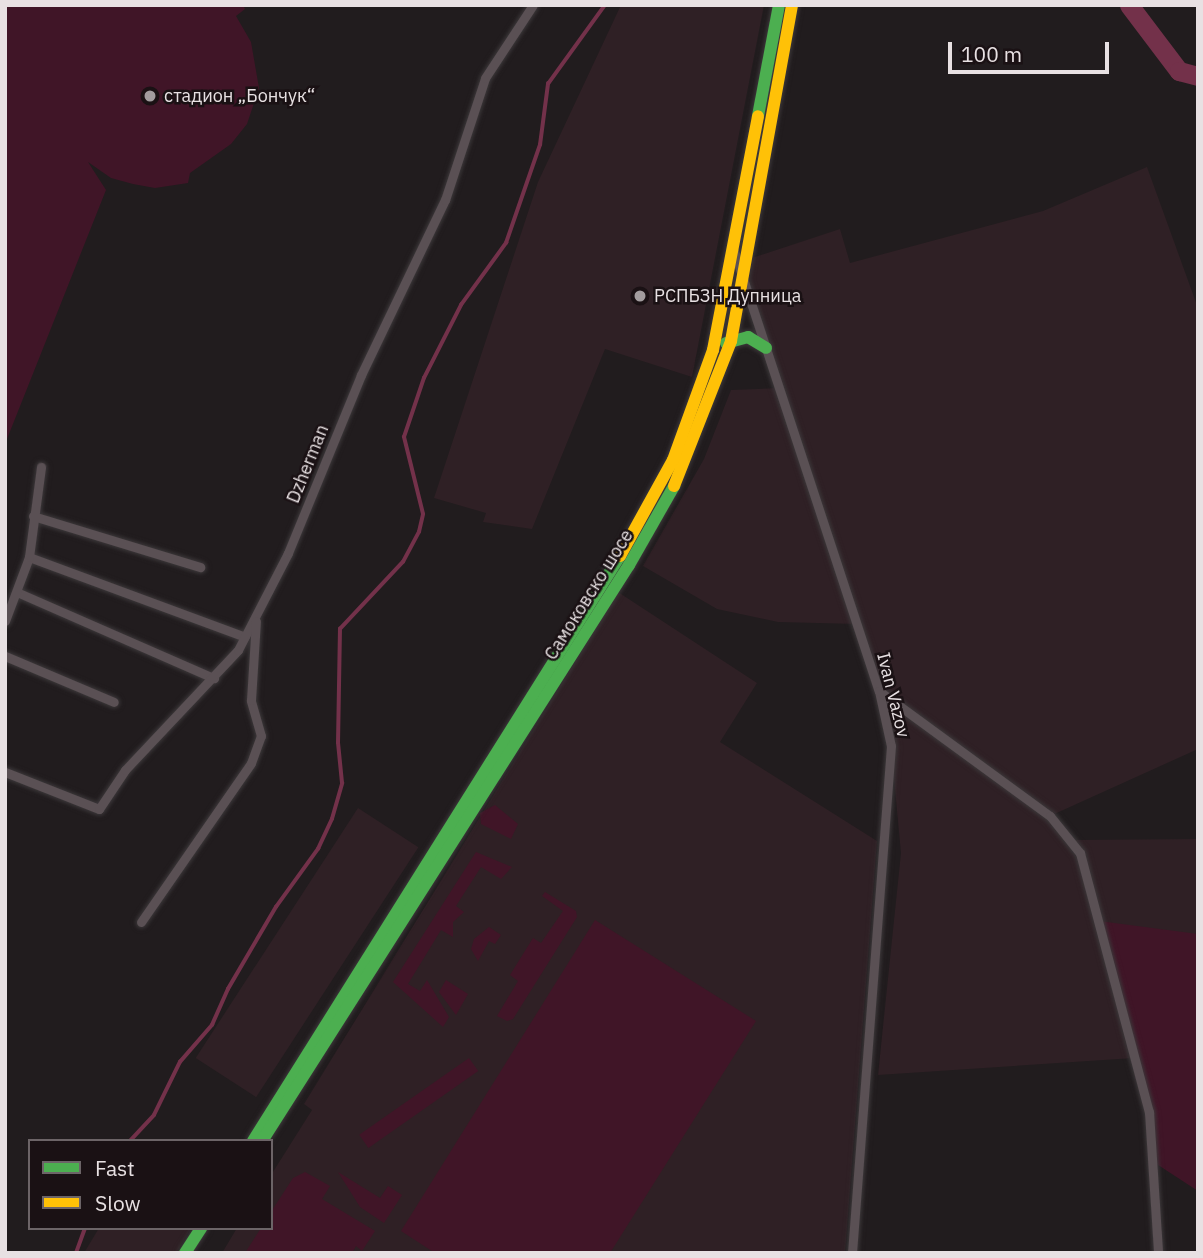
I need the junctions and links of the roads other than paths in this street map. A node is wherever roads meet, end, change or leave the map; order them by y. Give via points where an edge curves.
1 (533, 5) edge
2 (779, 5) edge
3 (792, 5) edge
4 (733, 248) junction
5 (743, 276) junction
6 (731, 341) junction
7 (766, 348) junction
8 (713, 350) junction
9 (41, 467) dead end
10 (33, 516) junction
11 (29, 557) junction
12 (200, 567) dead end
13 (19, 593) junction
14 (256, 619) junction
15 (5, 621) edge
16 (245, 637) junction
17 (5, 656) edge
18 (214, 678) junction
19 (879, 691) junction
20 (114, 702) dead end
21 (5, 772) edge
22 (141, 922) dead end
23 (254, 1139) edge
24 (263, 1139) edge
25 (200, 1230) edge
26 (186, 1253) edge
27 (852, 1253) edge
28 (1157, 1253) edge

1 - 14 street, Dzherman via 485,78 446,200 384,324
2 - 4 main road, Самоковско шосе
3 - 5 main road, Самоковско шосе
4 - 5 street, Ivan Vazov
4 - 8 main road, Самоковско шосе
5 - 6 main road, Самоковско шосе
5 - 7 street, Ivan Vazov
6 - 7 main road via 748,337
6 - 8 main road
6 - 24 main road, Самоковско шосе via 708,414 661,513
7 - 19 street, Ivan Vazov
8 - 23 main road, Самоковско шосе via 695,411 649,506
9 - 10 street
10 - 11 street
10 - 12 street
11 - 13 street
11 - 16 street
13 - 15 street
13 - 18 street
14 - 16 street, Dzherman
14 - 22 street via 251,700 261,736 251,764
16 - 18 street, Dzherman
17 - 20 street
18 - 21 street, Dzherman via 155,736 99,809
19 - 27 street, Ivan Vazov via 891,768
19 - 28 street via 1050,816 1080,853 1149,1112
25 - 26 main road

